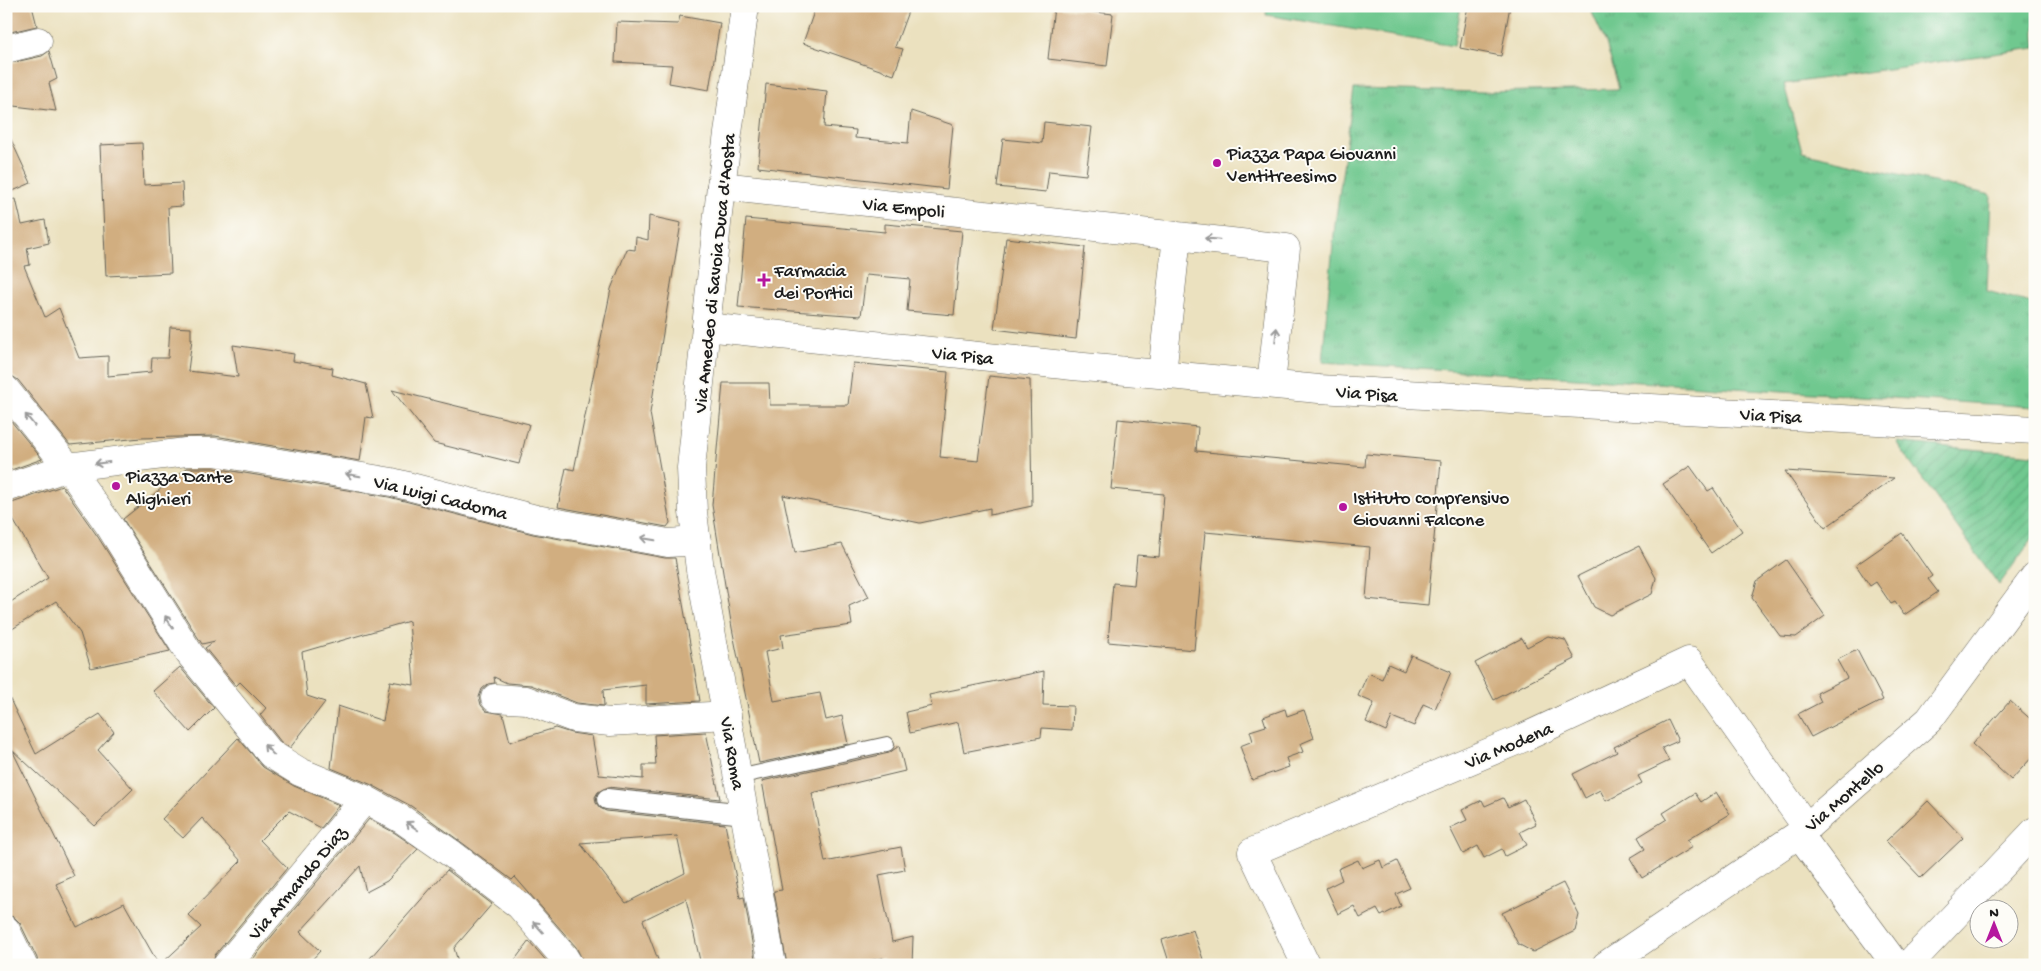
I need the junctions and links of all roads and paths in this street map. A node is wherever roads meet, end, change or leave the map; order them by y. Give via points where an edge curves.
1 (745, 6) edge
2 (38, 41) dead end
3 (6, 49) edge
4 (721, 186) junction
5 (1177, 236) junction
6 (706, 327) junction
7 (1162, 374) junction
8 (1271, 384) junction
9 (6, 390) edge
10 (2033, 431) edge
11 (59, 462) junction
12 (6, 488) edge
13 (697, 541) junction
14 (2035, 576) edge
15 (494, 698) dead end
16 (727, 715) junction
17 (887, 744) dead end
18 (738, 777) junction
19 (365, 799) junction
20 (607, 800) dead end
21 (745, 814) junction
22 (1803, 831) junction
23 (2035, 831) edge
24 (6, 930) edge
25 (23, 965) edge
26 (227, 965) edge
27 (569, 965) edge
28 (772, 965) edge
29 (1306, 965) edge
30 (1606, 965) edge
31 (1896, 965) edge
32 (1908, 965) edge

1 - 4 street, Via Amedeo di Savoia Duca d'Aosta
2 - 3 street
4 - 5 street, Via Empoli
4 - 6 street, Via Amedeo di Savoia Duca d'Aosta
5 - 7 street
8 -> 5 street, Via Empoli via 1286,248
6 - 7 street, Via Pisa
6 - 13 street, Via Amedeo di Savoia Duca d'Aosta via 691,468
7 - 8 street, Via Pisa
8 - 10 street, Via Pisa
11 -> 9 street
11 - 12 street
13 -> 11 street, Via Luigi Cadorna via 668,543 536,519 392,482 215,452
19 -> 11 street via 300,772 271,754 188,654 111,528
13 - 16 street, Via Roma
14 - 22 street, Via Montello via 1929,720
15 - 16 street via 526,700 573,718 610,722
16 - 18 street, Via Roma
17 - 18 lane
18 - 21 street, Via Roma
19 - 26 street, Via Armando Diaz
27 -> 19 street via 520,906 403,820
20 - 21 street
21 - 28 street, Via Roma
22 - 29 street, Via Modena via 1689,661 1523,738 1252,852
22 - 30 street, Via Montello
22 - 31 street
23 - 32 street
24 - 25 street

